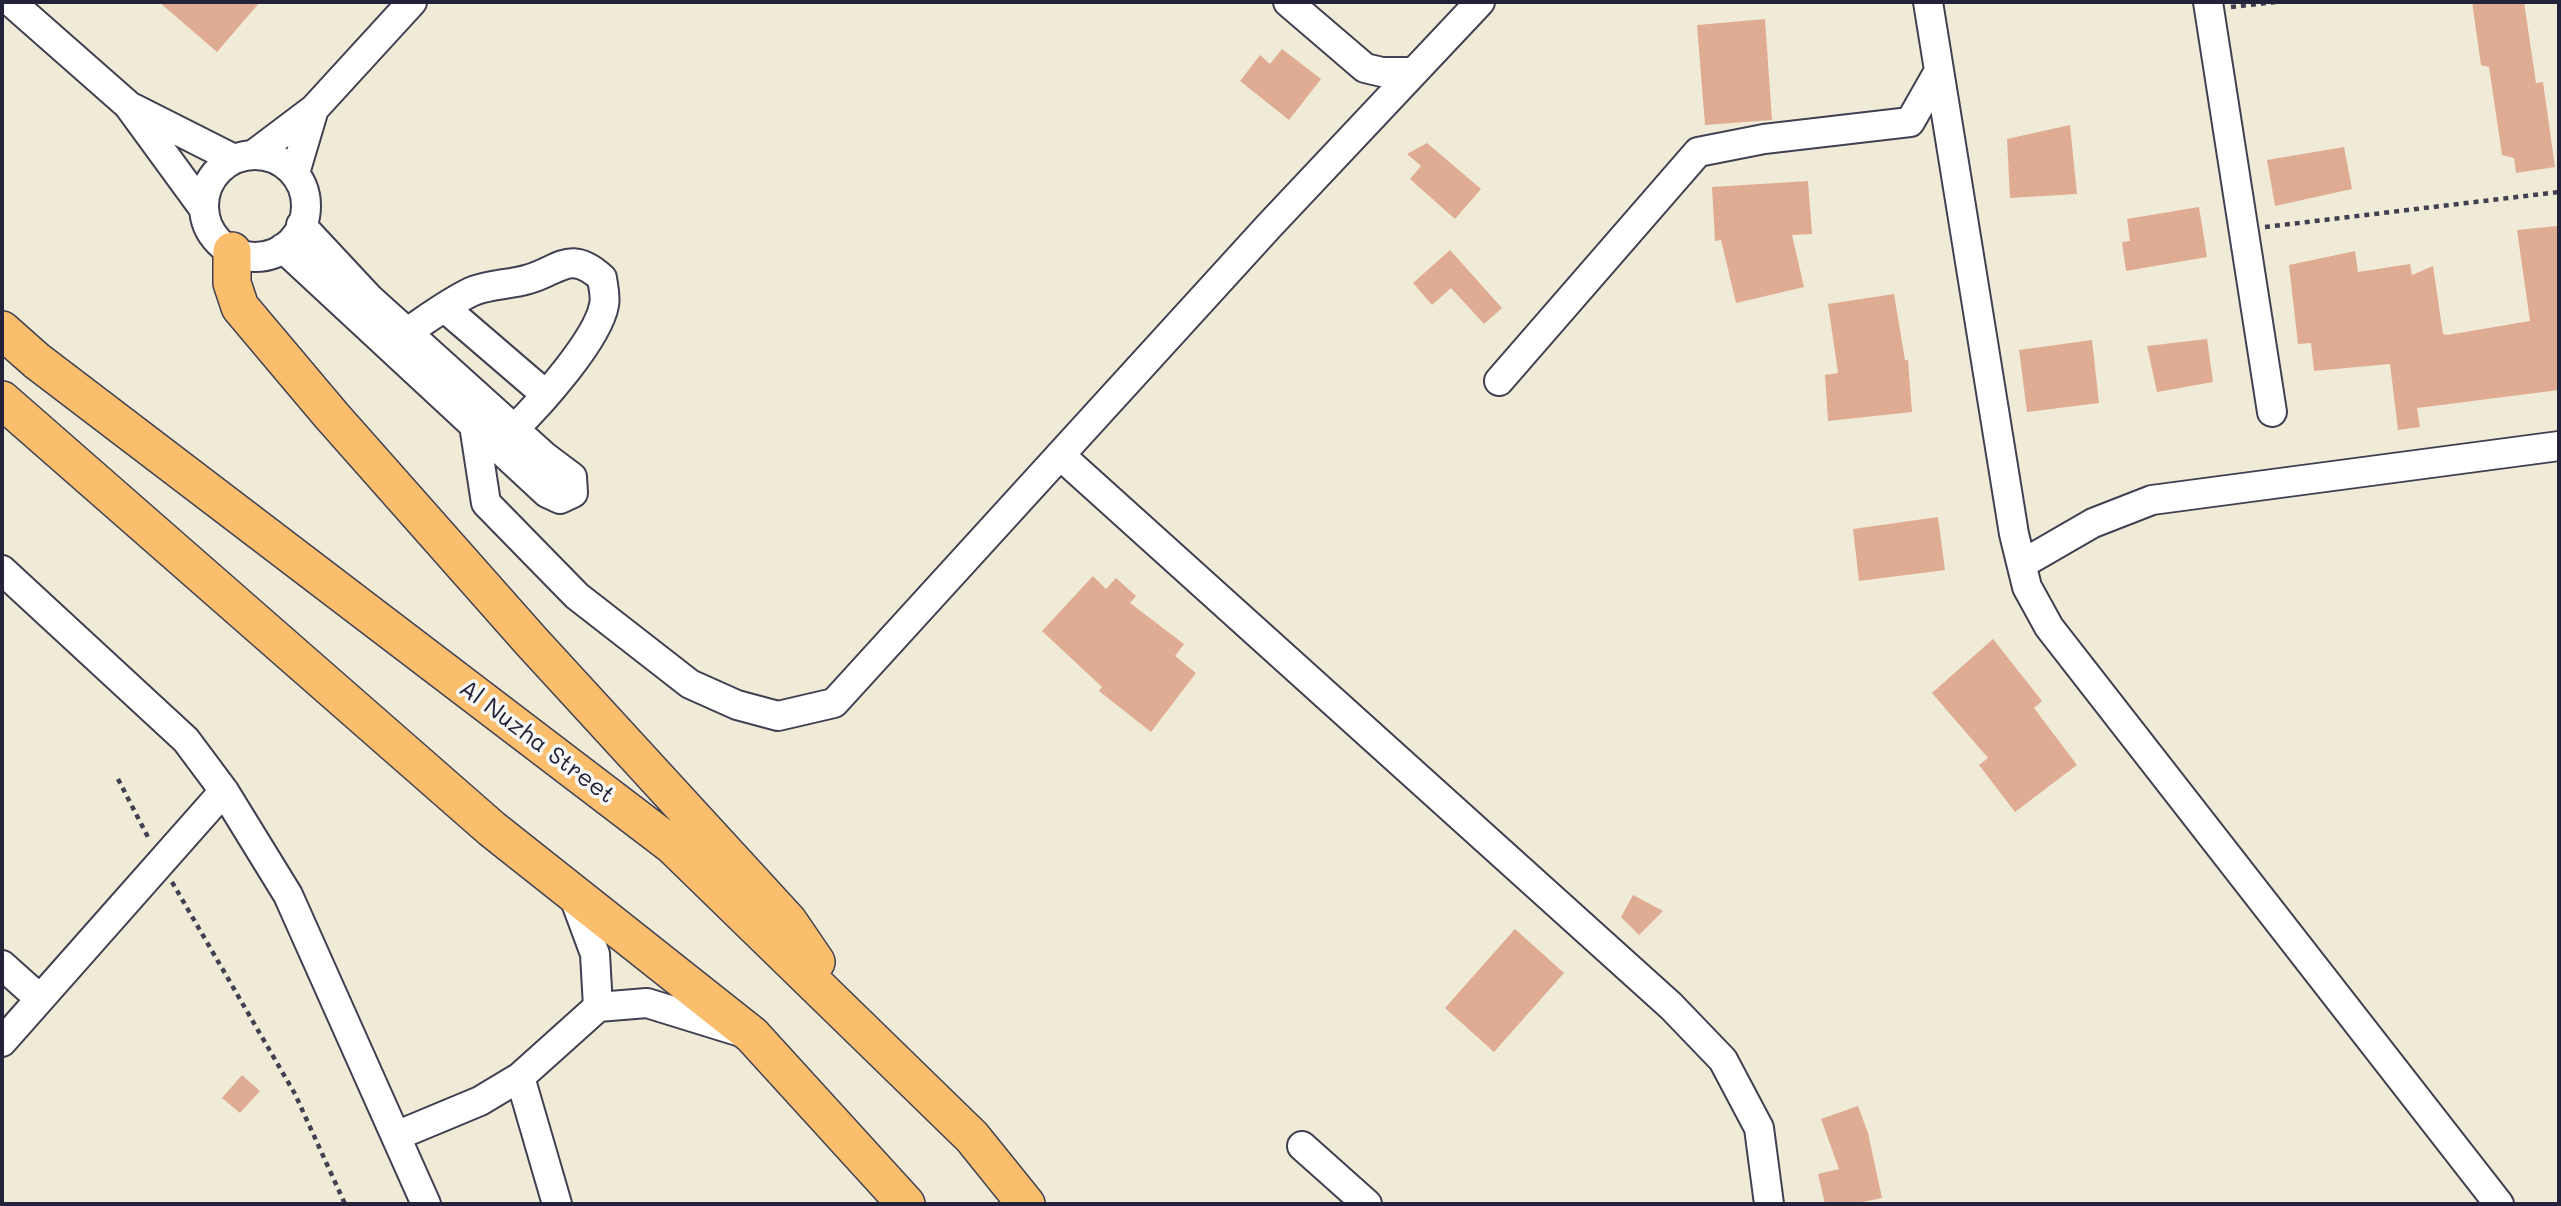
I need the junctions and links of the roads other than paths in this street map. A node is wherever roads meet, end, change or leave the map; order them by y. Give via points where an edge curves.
1 (11, 2) edge
2 (412, 2) edge
3 (1288, 2) edge
4 (1480, 2) edge
5 (1928, 2) edge
6 (2209, 6) edge
7 (1365, 68) junction
8 (1939, 71) junction
9 (1414, 72) junction
10 (128, 105) junction
11 (314, 109) junction
12 (1372, 116) junction
13 (1910, 122) junction
14 (1951, 147) junction
15 (244, 157) junction
16 (295, 173) junction
17 (204, 209) junction
18 (301, 225) junction
19 (284, 248) junction
20 (232, 251) junction
21 (445, 308) junction
22 (2, 330) edge
23 (406, 332) junction
24 (425, 380) junction
25 (1499, 381) dead end
26 (545, 394) junction
27 (2, 400) edge
28 (2273, 412) dead end
29 (474, 425) junction
30 (514, 429) junction
31 (2559, 446) edge
32 (1060, 455) junction
33 (2022, 564) junction
34 (2, 570) edge
35 (224, 791) junction
36 (572, 892) junction
37 (2, 965) edge
38 (40, 999) junction
39 (598, 1007) junction
40 (752, 1035) junction
41 (870, 1037) junction
42 (2, 1042) edge
43 (520, 1077) junction
44 (396, 1136) junction
45 (1302, 1146) dead end
46 (426, 1204) edge
47 (557, 1204) edge
48 (906, 1204) edge
49 (1026, 1204) edge
50 (1367, 1204) edge
51 (1769, 1204) edge
52 (2498, 1204) edge

1 - 10 street
2 - 11 street
3 - 7 street
4 - 9 street
5 - 8 street
6 - 28 street
7 - 9 street
7 - 12 street via 1373,95
8 - 13 street
8 - 14 street
9 - 12 street
10 - 15 street
10 - 17 street
11 - 15 street
11 - 16 street
12 - 32 street
13 - 14 street
13 - 25 street via 1764,139 1698,152
14 - 33 street
15 - 16 street via 284,163
15 - 17 street via 220,168 210,181
16 - 18 street via 306,204
17 - 20 street via 212,232
18 - 19 street
18 - 23 street
19 - 20 street via 257,257
19 - 24 street
20 - 41 main road via 232,283 240,307 531,641 788,921
21 - 23 street
21 - 26 street
21 - 26 street via 472,291 531,279 571,261 593,270 601,278 604,304 590,340
22 - 41 main road, Al Nuzha Street via 672,845
23 - 30 street
24 - 29 street
24 - 30 street via 483,420
26 - 30 street
27 - 36 main road via 492,829
29 - 30 street via 547,493 560,499 573,494 572,477
29 - 32 street via 486,503 577,596 690,684 737,705 778,716 834,703
31 - 33 street via 2152,500 2093,523
32 - 51 street via 1660,997 1723,1060 1759,1128
33 - 52 street via 2027,587 2049,627
34 - 35 street via 186,740
35 - 38 street
35 - 44 street via 288,895
36 - 39 street via 595,954
36 - 40 main road
37 - 38 street
38 - 42 street
39 - 40 street via 648,1003
39 - 43 street
40 - 48 main road
41 - 49 main road, Al Nuzha Street via 972,1137
43 - 44 street via 480,1101
43 - 47 street
44 - 46 street
45 - 50 street

